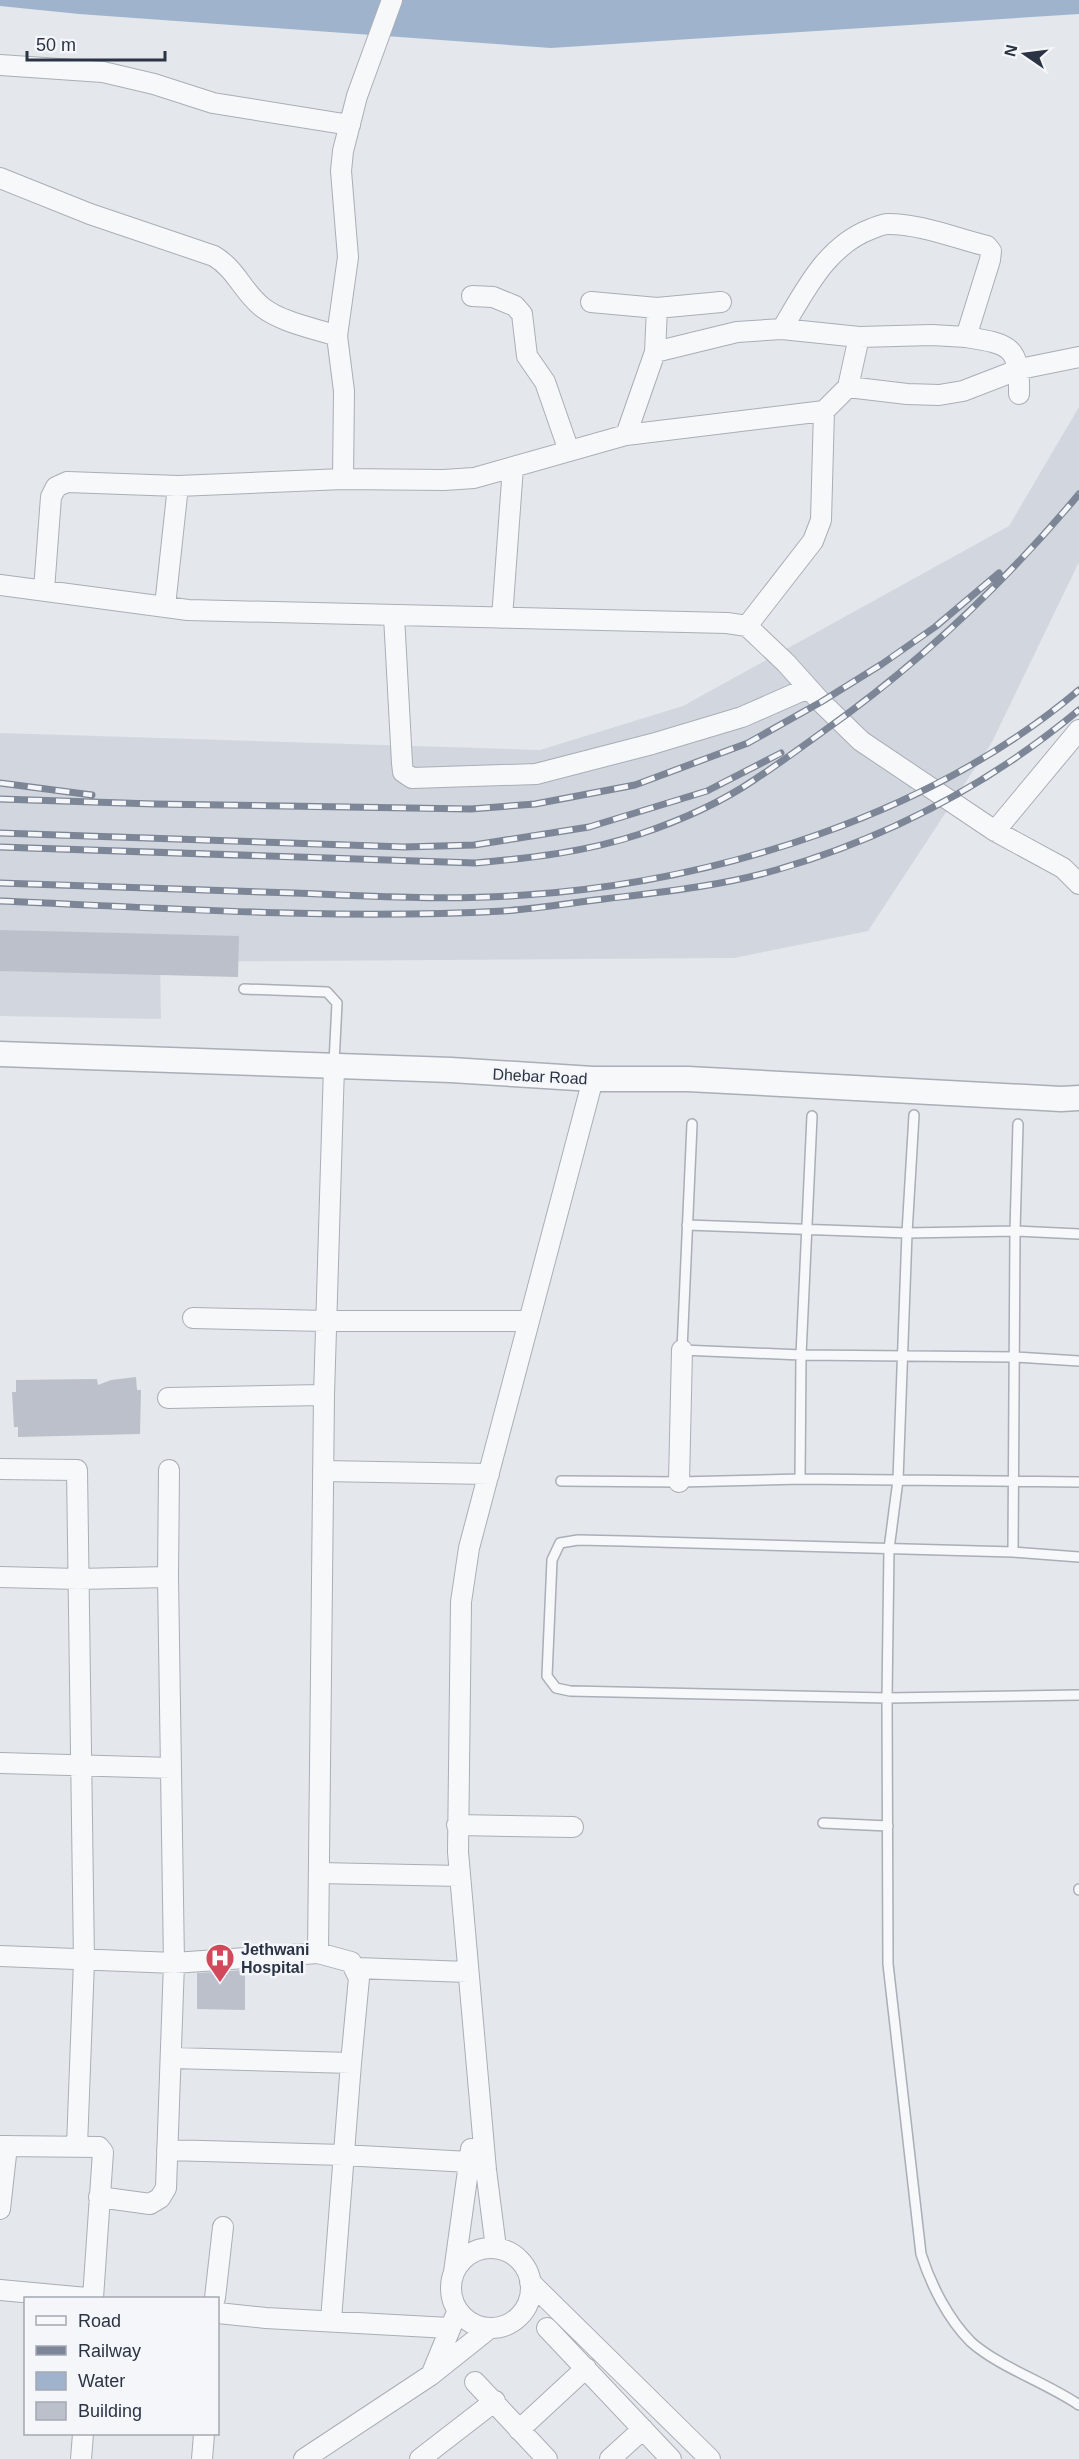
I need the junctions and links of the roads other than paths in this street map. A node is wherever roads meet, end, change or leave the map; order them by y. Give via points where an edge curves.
1 (392, 0) edge
2 (0, 65) edge
3 (350, 125) junction
4 (0, 178) edge
5 (472, 296) dead end
6 (591, 302) dead end
7 (721, 302) dead end
8 (657, 308) junction
9 (782, 329) junction
10 (337, 336) junction
11 (859, 337) junction
12 (966, 337) junction
13 (655, 352) junction
14 (1079, 357) edge
15 (1020, 369) junction
16 (848, 387) junction
17 (1019, 394) dead end
18 (824, 411) junction
19 (626, 435) junction
20 (570, 451) junction
21 (513, 467) junction
22 (343, 479) junction
23 (178, 486) junction
24 (0, 585) edge
25 (44, 590) junction
26 (165, 606) junction
27 (393, 616) junction
28 (502, 618) junction
29 (747, 626) junction
30 (808, 688) junction
31 (1079, 730) edge
32 (995, 831) junction
33 (1079, 883) edge
34 (244, 988) dead end
35 (0, 1054) edge
36 (334, 1066) junction
37 (593, 1079) junction
38 (1079, 1098) edge
39 (914, 1115) dead end
40 (812, 1116) dead end
41 (692, 1124) dead end
42 (1018, 1124) dead end
43 (687, 1225) junction
44 (805, 1228) junction
45 (1015, 1231) junction
46 (907, 1233) junction
47 (1079, 1234) edge
48 (194, 1318) dead end
49 (326, 1321) junction
50 (529, 1321) junction
51 (682, 1350) junction
52 (801, 1355) junction
53 (902, 1355) junction
54 (1015, 1357) junction
55 (1079, 1361) edge
56 (324, 1395) junction
57 (168, 1398) dead end
58 (0, 1468) edge
59 (169, 1470) dead end
60 (323, 1471) junction
61 (489, 1474) junction
62 (800, 1479) junction
63 (898, 1480) junction
64 (561, 1481) dead end
65 (680, 1482) junction
66 (1013, 1482) junction
67 (1079, 1482) edge
68 (889, 1549) junction
69 (1013, 1552) junction
70 (1079, 1557) edge
71 (0, 1577) edge
72 (168, 1577) junction
73 (78, 1579) junction
74 (1079, 1695) edge
75 (887, 1698) junction
76 (0, 1763) edge
77 (80, 1767) junction
78 (171, 1768) junction
79 (823, 1823) dead end
80 (457, 1825) junction
81 (573, 1827) dead end
82 (888, 1827) junction
83 (319, 1873) junction
84 (460, 1876) junction
85 (318, 1953) junction
86 (0, 1956) edge
87 (84, 1961) junction
88 (174, 1963) junction
89 (356, 1968) junction
90 (468, 1972) junction
91 (172, 2058) junction
92 (351, 2063) junction
93 (480, 2099) junction
94 (3, 2146) edge
95 (77, 2146) junction
96 (167, 2150) junction
97 (343, 2155) junction
98 (469, 2162) junction
99 (99, 2197) junction
100 (0, 2209) edge
101 (223, 2227) dead end
102 (496, 2248) junction
103 (454, 2272) junction
104 (530, 2282) junction
105 (0, 2290) edge
106 (76, 2297) edge
107 (93, 2297) edge
108 (215, 2297) edge
109 (219, 2313) edge
110 (331, 2320) junction
111 (454, 2320) junction
112 (490, 2328) junction
113 (547, 2328) dead end
114 (586, 2368) junction
115 (431, 2375) junction
116 (475, 2382) dead end
117 (1076, 2400) edge
118 (495, 2401) junction
119 (643, 2429) junction
120 (519, 2430) junction
121 (83, 2435) edge
122 (204, 2435) edge
123 (81, 2459) edge
124 (202, 2459) edge
125 (304, 2459) edge
126 (420, 2459) edge
127 (547, 2459) edge
128 (610, 2459) edge
129 (671, 2459) edge
130 (710, 2459) edge

1 - 3 street
2 - 3 street via 103,72 213,103
3 - 10 street via 341,171 348,257
4 - 10 street via 90,214 214,256 227,264 263,308
5 - 20 street via 493,297 515,306 522,314 526,356 544,382
6 - 8 street
7 - 8 street
8 - 13 street
9 - 11 street
9 - 12 street via 821,265 837,248 862,232 885,224 987,246 991,251
9 - 13 street via 737,332
10 - 22 street via 344,392
11 - 12 street
11 - 16 street
12 - 15 street via 1002,344
13 - 19 street
14 - 15 street
15 - 16 street via 963,392 939,395
15 - 17 street
16 - 18 street
18 - 19 street
18 - 29 street via 821,520 813,541
19 - 20 street
20 - 21 street
21 - 22 street via 474,478
21 - 28 street
22 - 23 street
23 - 25 street via 67,482 57,487 51,497
23 - 26 street
24 - 25 street
25 - 26 street
26 - 27 street
27 - 28 street
27 - 30 street via 403,772 412,778 536,774 742,717
28 - 29 street
29 - 30 street
30 - 32 street via 861,741
31 - 32 street
32 - 33 street via 1063,868
34 - 36 lane via 327,992 337,1003
35 - 36 street, Dhebar Road
36 - 37 street, Dhebar Road
36 - 49 street
37 - 38 street, Dhebar Road via 688,1079
37 - 50 street
39 - 46 lane
40 - 44 lane
41 - 43 lane
42 - 45 lane
43 - 44 lane
43 - 51 lane
44 - 46 lane
44 - 52 lane
45 - 46 lane
45 - 47 lane
45 - 54 lane
46 - 53 lane
48 - 49 street
49 - 50 street
49 - 56 street
50 - 61 street
51 - 52 lane
51 - 65 street
52 - 53 lane
52 - 62 lane
53 - 54 lane
53 - 63 lane
54 - 55 lane
54 - 66 lane
56 - 57 street
56 - 60 street
58 - 73 street via 77,1470
59 - 72 street
60 - 61 street
60 - 83 street
61 - 80 street via 469,1548 461,1602
62 - 63 lane
62 - 65 lane
63 - 66 lane
63 - 68 lane
64 - 65 lane
66 - 67 lane
66 - 69 lane
68 - 69 lane
68 - 75 lane
68 - 75 lane via 578,1540 560,1543 552,1560 548,1676 556,1688 570,1691
69 - 70 lane
71 - 73 street
72 - 73 street
72 - 78 street
73 - 77 street
74 - 75 lane
75 - 82 lane
76 - 77 street
77 - 78 street
77 - 87 street
78 - 88 street
79 - 82 lane
80 - 81 street
80 - 84 street
82 - 117 lane via 888,1964 921,2254 928,2275 956,2324 972,2343
83 - 84 street
83 - 85 street
84 - 90 street
85 - 88 street
85 - 89 street via 351,1962
86 - 87 street
87 - 88 street
87 - 95 street
88 - 91 street
89 - 90 street
89 - 92 street via 359,1978
90 - 93 street
91 - 92 street
91 - 96 street
92 - 97 street
93 - 98 street
93 - 102 street
94 - 95 street
94 - 100 street
95 - 99 street via 99,2147 103,2152
96 - 97 street
96 - 99 street via 166,2188 160,2198 150,2204
97 - 98 street
97 - 110 street
98 - 103 street
99 - 107 street
101 - 108 street
102 - 103 street via 475,2250 462,2259
102 - 104 street via 519,2259
103 - 111 street
104 - 112 street via 528,2303 519,2316 506,2325
104 - 130 street
105 - 106 street
109 - 110 street
110 - 111 street
111 - 112 street
111 - 115 street
112 - 115 street
113 - 114 street
114 - 119 street
114 - 120 street
115 - 125 street
116 - 118 street
118 - 120 street
118 - 126 street
119 - 128 street
119 - 129 street
120 - 127 street
121 - 123 street
122 - 124 street

